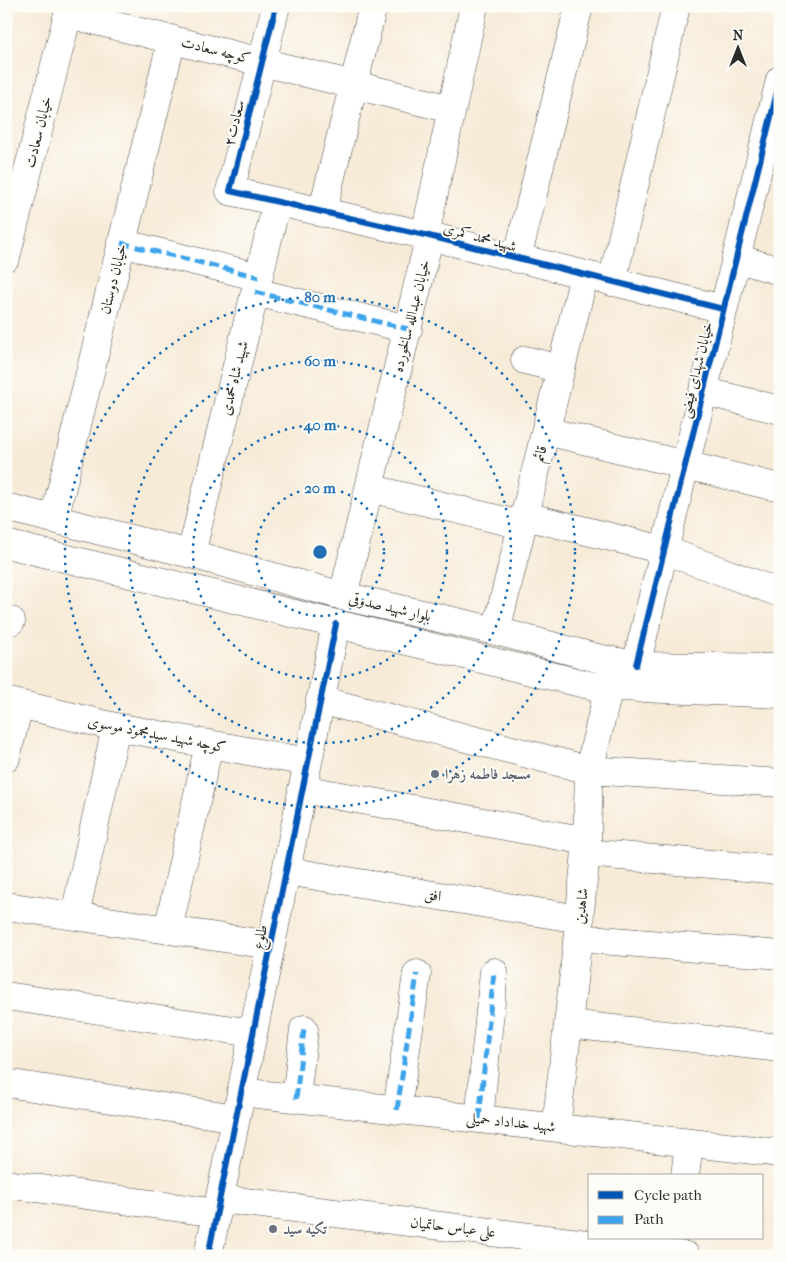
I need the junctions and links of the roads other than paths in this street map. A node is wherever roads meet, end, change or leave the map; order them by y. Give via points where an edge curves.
1 (276, 6) edge
2 (373, 6) edge
3 (474, 6) edge
4 (578, 6) edge
5 (676, 6) edge
6 (69, 10) edge
7 (172, 39) junction
8 (262, 61) junction
9 (780, 80) edge
10 (354, 84) junction
11 (452, 109) junction
12 (769, 172) edge
13 (230, 190) joint
14 (277, 202) junction
15 (322, 213) junction
16 (425, 235) junction
17 (121, 243) junction
18 (6, 258) edge
19 (736, 258) junction
20 (517, 259) junction
21 (780, 271) edge
22 (584, 276) junction
23 (612, 282) junction
24 (257, 284) junction
25 (723, 309) junction
26 (408, 329) junction
27 (525, 360) dead end
28 (561, 369) junction
29 (703, 391) junction
30 (780, 410) edge
31 (546, 431) junction
32 (685, 465) junction
33 (369, 488) junction
34 (780, 488) edge
35 (6, 507) edge
36 (54, 519) junction
37 (524, 521) junction
38 (6, 544) edge
39 (664, 550) junction
40 (191, 554) junction
41 (780, 593) edge
42 (343, 596) junction
43 (336, 624) junction
44 (496, 631) junction
45 (636, 665) junction
46 (780, 668) edge
47 (609, 686) junction
48 (780, 694) edge
49 (320, 700) junction
50 (13, 703) edge
51 (116, 727) junction
52 (209, 744) junction
53 (6, 758) edge
54 (308, 762) junction
55 (589, 770) junction
56 (780, 783) edge
57 (302, 789) junction
58 (587, 847) junction
59 (780, 870) edge
60 (286, 871) junction
61 (6, 906) edge
62 (75, 915) junction
63 (579, 928) junction
64 (168, 930) junction
65 (271, 945) junction
66 (780, 955) edge
67 (494, 972) dead end
68 (417, 974) dead end
69 (6, 996) edge
70 (569, 1024) junction
71 (304, 1028) dead end
72 (253, 1033) junction
73 (780, 1048) edge
74 (6, 1083) edge
75 (296, 1099) junction
76 (239, 1105) junction
77 (397, 1110) junction
78 (479, 1119) junction
79 (556, 1127) junction
80 (690, 1143) junction
81 (780, 1153) edge
82 (685, 1174) edge
83 (6, 1184) edge
84 (219, 1206) junction
85 (679, 1250) edge
86 (208, 1256) edge

1 - 8 street, سعادت۲
2 - 10 street
3 - 11 street, خیابان عبدالله سالخورده
4 - 20 street
5 - 23 street
6 - 7 street, کوچه سعادت
6 - 18 street, خیابان سعادت
7 - 8 street, کوچه سعادت
7 - 17 street, خیابان دوستان
8 - 10 street, کوچه سعادت
8 - 13 street, سعادت۲
9 - 12 street, خیابان شهدای فیضی
10 - 11 street, کوچه سعادت
10 - 15 street
11 - 16 street, خیابان عبدالله سالخورده
12 - 19 street, خیابان شهدای فیضی
13 - 14 street, شهید محمد کمری
14 - 15 street, شهید محمد کمری
14 - 24 street, شهید شاه محمدی
15 - 16 street, شهید محمد کمری
16 - 20 street, شهید محمد کمری
16 - 26 street, خیابان عبدالله سالخورده via 427,247
17 - 24 street
17 - 36 street, خیابان دوستان
19 - 21 street
19 - 25 street, خیابان شهدای فیضی
20 - 22 street, شهید محمد کمری
22 - 23 street, شهید محمد کمری
22 - 28 street, قائم
23 - 25 street, شهید محمد کمری
24 - 26 street
24 - 40 street, شهید شاه محمدی
25 - 29 street, خیابان شهدای فیضی
26 - 33 street, خیابان عبدالله سالخورده
27 - 28 street
28 - 31 street, قائم
29 - 30 street
29 - 32 street, خیابان شهدای فیضی
31 - 32 street
31 - 37 street, قائم
32 - 34 street
32 - 39 street, خیابان شهدای فیضی
33 - 37 street
33 - 42 street, خیابان عبدالله سالخورده
35 - 36 street, بلوار شهید صدوقی
36 - 40 street, بلوار شهید صدوقی
37 - 39 street
37 - 44 street, قائم
38 - 43 street, بلوار شهید صدوقی
39 - 41 street
39 - 45 street, خیابان شهدای فیضی
40 - 42 street, بلوار شهید صدوقی
42 - 43 street, خیابان عبدالله سالخورده
42 - 44 street, بلوار شهید صدوقی
43 - 47 street, بلوار شهید صدوقی via 593,686
43 - 49 street, طلوع
44 - 45 street, بلوار شهید صدوقی
45 - 46 street, بلوار شهید صدوقی
47 - 48 street, بلوار شهید صدوقی
47 - 55 street, شاهدین
49 - 54 street, طلوع
49 - 55 street
50 - 51 street, کوچه شهید سیدمحمود موسوی
50 - 53 street
51 - 52 street, کوچه شهید سیدمحمود موسوی
51 - 62 street
52 - 54 street, کوچه شهید سیدمحمود موسوی
52 - 64 street
54 - 57 street, طلوع
55 - 56 street
55 - 58 street, شاهدین
57 - 58 street
57 - 60 street, طلوع
58 - 59 street
58 - 63 street, شاهدین
60 - 63 street, افق
60 - 65 street, طلوع
61 - 62 street
62 - 64 street
63 - 66 street, افق
63 - 70 street, شاهدین
64 - 65 street
65 - 72 street, طلوع
67 - 78 street
68 - 77 street
69 - 72 street
70 - 73 street
70 - 79 street, شاهدین
71 - 75 street
72 - 76 street, طلوع
74 - 76 street, شهید خداداد حمیلی
75 - 76 street, شهید خداداد حمیلی
75 - 77 street, شهید خداداد حمیلی
76 - 84 street, طلوع
77 - 78 street, شهید خداداد حمیلی
78 - 79 street, شهید خداداد حمیلی
79 - 80 street, شهید خداداد حمیلی
80 - 81 street, شهید خداداد حمیلی
80 - 82 street
83 - 84 street, علی عباس حاتمیان
84 - 85 street, علی عباس حاتمیان
84 - 86 street, طلوع

